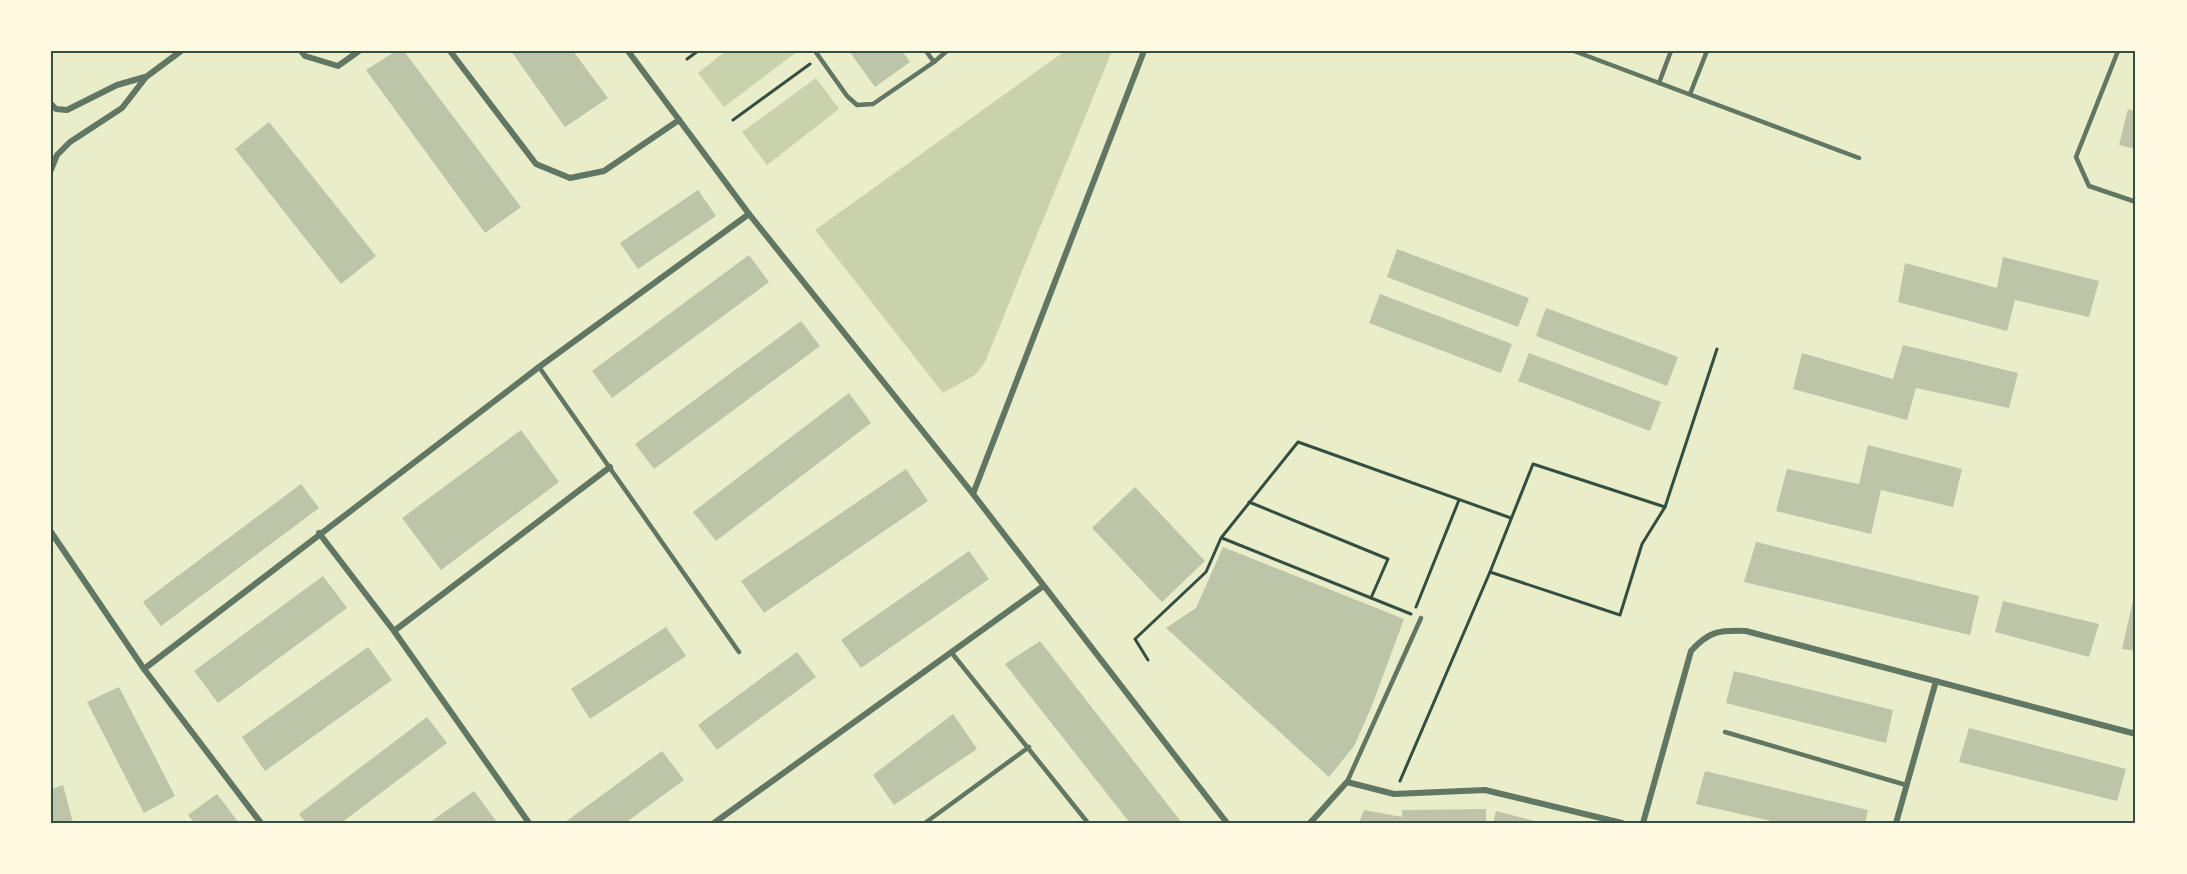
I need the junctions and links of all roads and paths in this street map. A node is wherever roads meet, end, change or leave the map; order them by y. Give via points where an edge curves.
1 (181, 51) edge
2 (301, 51) edge
3 (359, 51) edge
4 (450, 51) edge
5 (628, 51) edge
6 (698, 51) edge
7 (815, 51) edge
8 (926, 51) edge
9 (947, 51) edge
10 (1144, 51) edge
11 (1574, 51) edge
12 (1671, 51) edge
13 (1707, 51) edge
14 (2118, 51) edge
15 (819, 57) junction
16 (687, 59) dead end
17 (934, 62) junction
18 (146, 77) junction
19 (1659, 83) junction
20 (1690, 94) junction
21 (51, 104) edge
22 (679, 120) junction
23 (733, 120) dead end
24 (1859, 158) dead end
25 (51, 170) edge
26 (2136, 202) edge
27 (749, 214) junction
28 (1717, 350) dead end
29 (539, 367) junction
30 (610, 467) junction
31 (973, 494) junction
32 (1460, 500) junction
33 (1249, 502) junction
34 (1665, 507) junction
35 (1512, 518) junction
36 (51, 532) edge
37 (319, 533) junction
38 (1221, 538) junction
39 (1490, 572) junction
40 (1042, 586) junction
41 (1371, 598) junction
42 (1421, 618) dead end
43 (394, 631) junction
44 (739, 652) dead end
45 (951, 652) junction
46 (1148, 660) dead end
47 (144, 669) junction
48 (1936, 681) junction
49 (1725, 732) dead end
50 (2136, 734) edge
51 (1029, 747) junction
52 (1347, 782) junction
53 (1906, 785) junction
54 (1394, 794) junction
55 (261, 823) edge
56 (529, 823) edge
57 (714, 823) edge
58 (925, 823) edge
59 (1088, 823) edge
60 (1227, 823) edge
61 (1310, 823) edge
62 (1622, 823) edge
63 (1643, 823) edge
64 (1896, 823) edge

1 - 18 street
2 - 3 street via 305,56 338,66
4 - 22 street via 536,164 570,178 604,171
5 - 22 street
6 - 16 path
7 - 15 lane
8 - 17 lane
9 - 17 lane
10 - 31 street
11 - 19 lane
12 - 19 lane
13 - 20 lane
14 - 26 lane via 2076,157 2089,186
15 - 17 lane via 857,105 873,104
15 - 23 path
18 - 21 street via 117,85 67,110
18 - 25 street via 122,108 70,142 57,155
19 - 20 lane
20 - 24 lane
22 - 27 street
27 - 29 street
27 - 31 street
28 - 34 path
29 - 30 lane
29 - 37 street
30 - 43 street
30 - 44 lane
31 - 40 street
32 - 33 path via 1298,442
32 - 35 path
32 - 41 path via 1413,614
33 - 38 path
33 - 41 path via 1388,559
34 - 35 path via 1533,464
34 - 39 path via 1642,544 1620,615
35 - 39 path
36 - 47 street
37 - 43 street
37 - 47 street
38 - 41 path
38 - 46 path via 1206,572 1135,639
39 - 54 path
40 - 45 street
40 - 60 street
42 - 52 lane
43 - 56 street
45 - 51 lane
45 - 57 street
47 - 55 street
48 - 50 street
48 - 53 street
48 - 63 street via 1746,631 1723,630 1704,636 1691,651
49 - 53 lane
51 - 58 lane
51 - 59 lane
52 - 54 street
52 - 61 street
53 - 64 street
54 - 62 street via 1485,790

